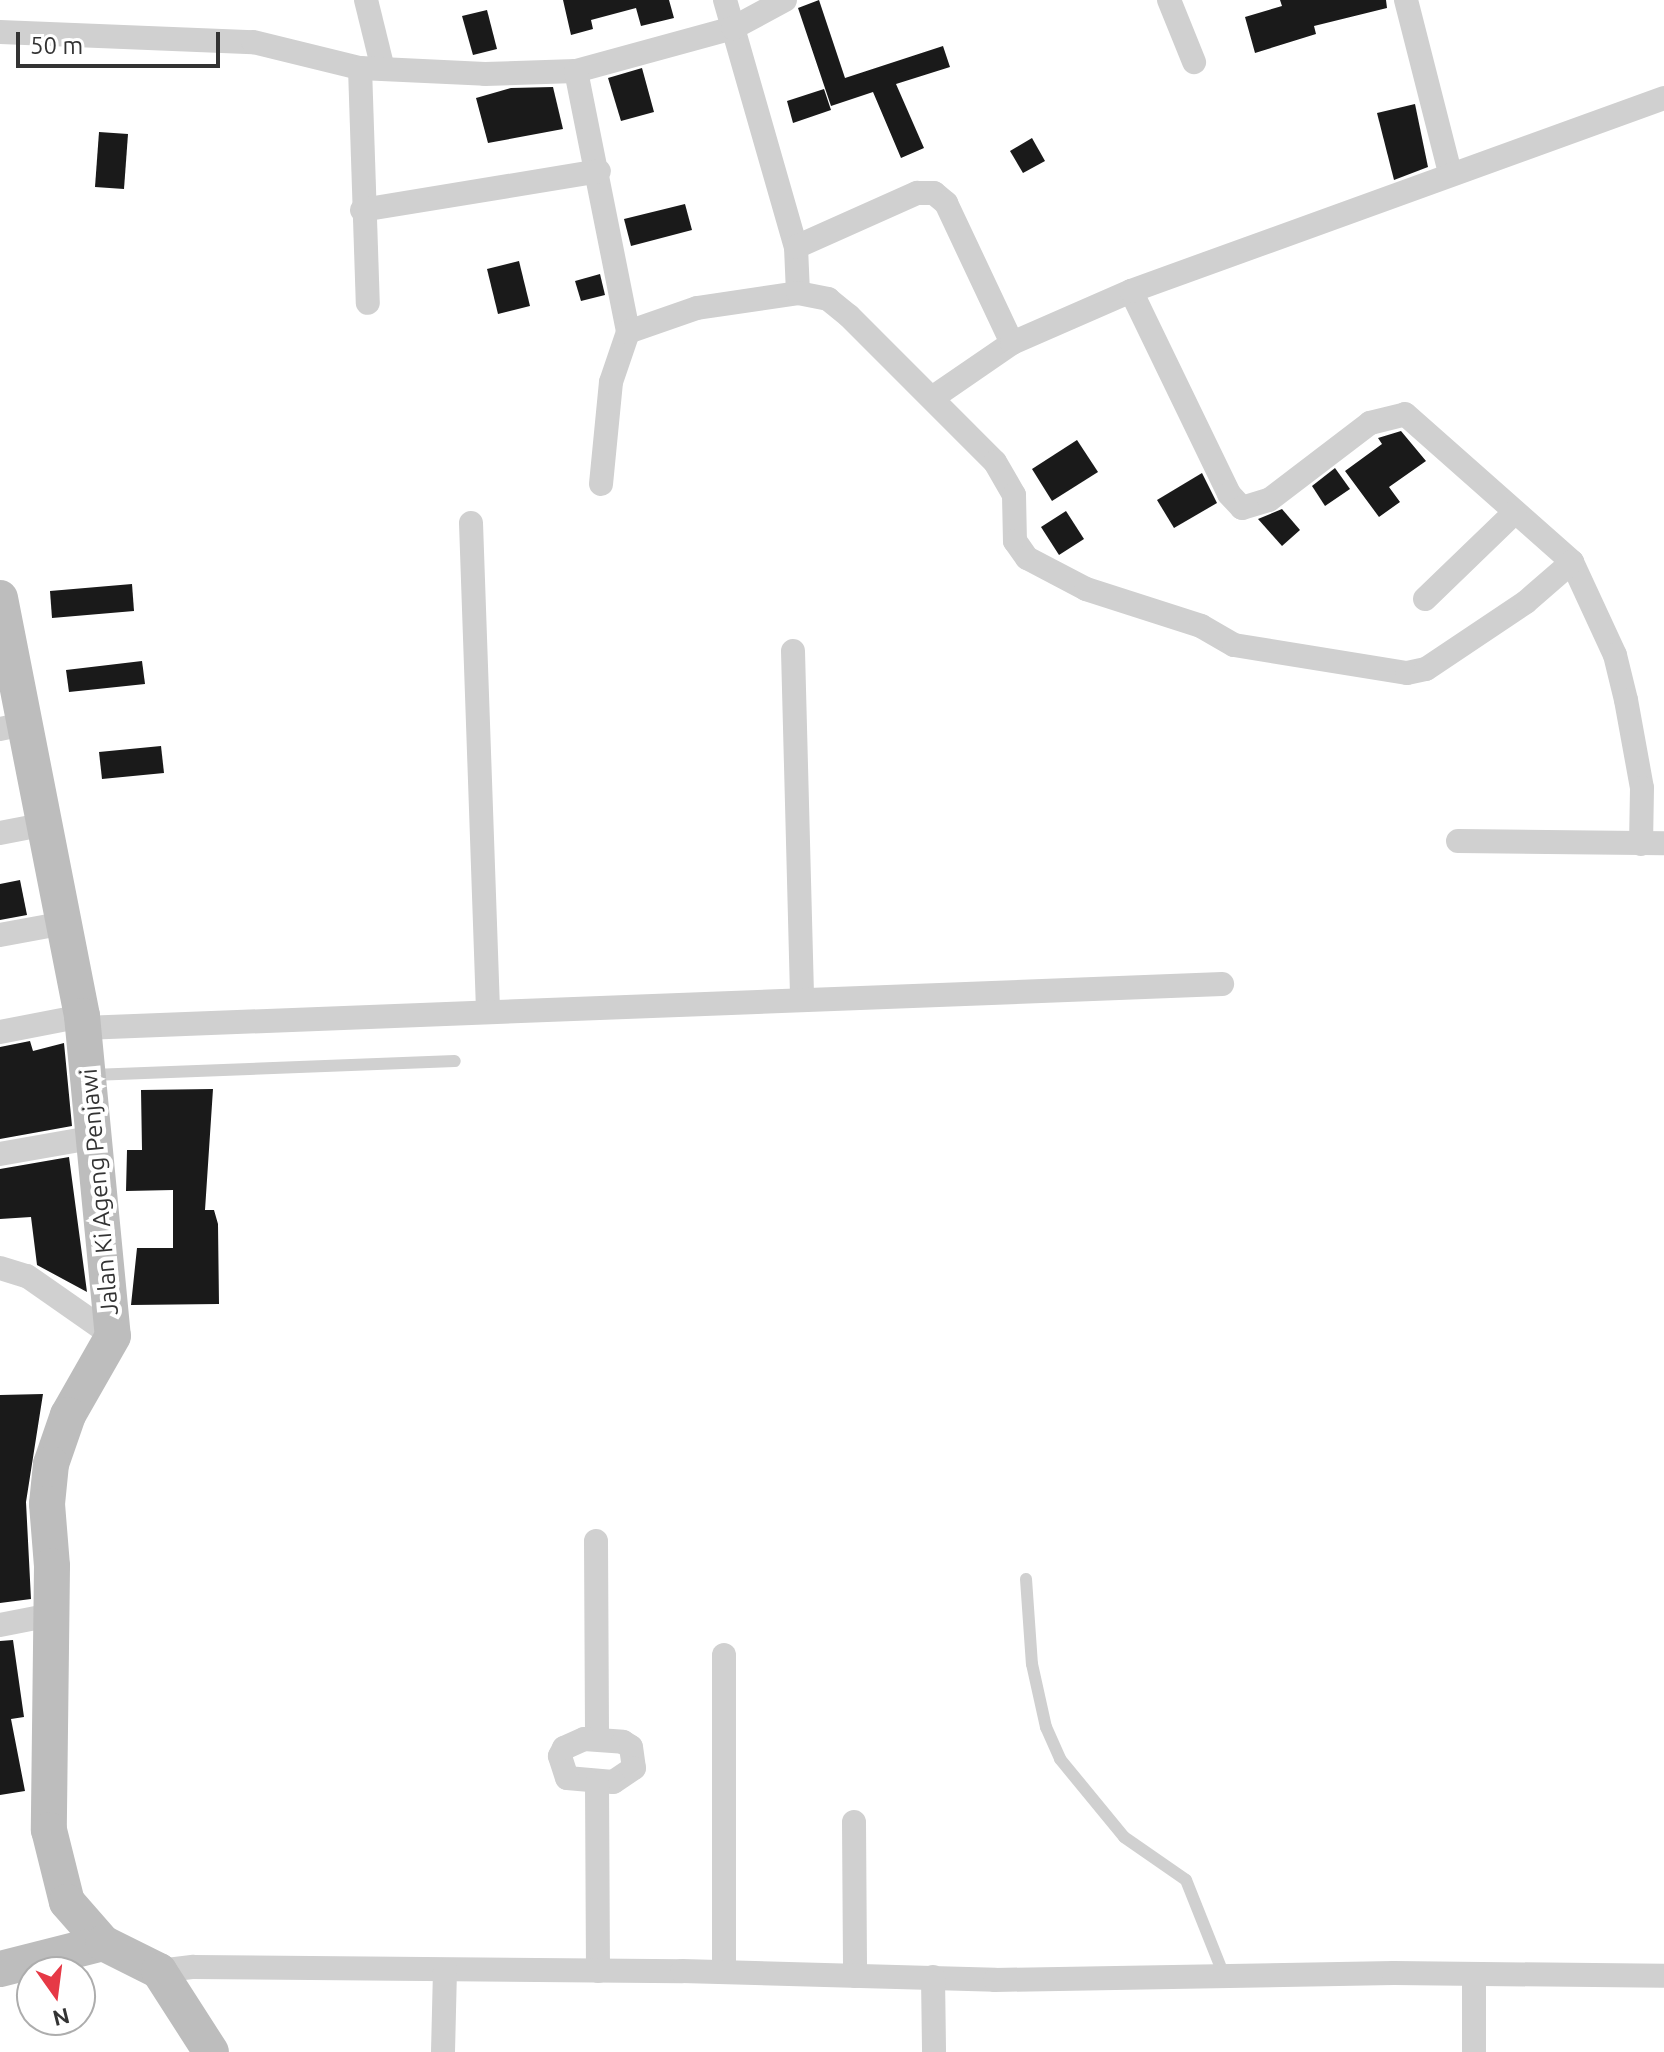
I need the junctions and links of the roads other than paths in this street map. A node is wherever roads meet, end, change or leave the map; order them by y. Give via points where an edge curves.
1 (366, 0) edge
2 (725, 0) edge
3 (785, 0) edge
4 (1169, 0) edge
5 (1406, 0) edge
6 (733, 28) junction
7 (0, 32) edge
8 (1194, 62) dead end
9 (371, 68) junction
10 (576, 71) junction
11 (1664, 98) edge
12 (599, 171) junction
13 (1450, 172) junction
14 (362, 210) junction
15 (796, 247) junction
16 (1131, 291) junction
17 (798, 293) junction
18 (368, 303) dead end
19 (628, 332) junction
20 (1012, 343) junction
21 (935, 396) junction
22 (601, 484) dead end
23 (1514, 513) junction
24 (471, 523) dead end
25 (1572, 562) junction
26 (0, 598) edge
27 (1425, 599) dead end
28 (793, 651) dead end
29 (12, 727) edge
30 (41, 825) junction
31 (0, 833) edge
32 (1458, 841) dead end
33 (1652, 844) edge
34 (65, 923) junction
35 (0, 935) edge
36 (1222, 984) dead end
37 (802, 999) junction
38 (488, 1011) junction
39 (82, 1022) junction
40 (0, 1032) edge
41 (455, 1061) dead end
42 (89, 1075) junction
43 (96, 1137) junction
44 (0, 1154) edge
45 (0, 1268) edge
46 (113, 1336) junction
47 (596, 1541) dead end
48 (1026, 1579) dead end
49 (51, 1615) junction
50 (0, 1625) edge
51 (724, 1655) dead end
52 (597, 1739) junction
53 (597, 1783) junction
54 (854, 1822) dead end
55 (103, 1943) junction
56 (0, 1969) edge
57 (445, 1970) junction
58 (159, 1971) junction
59 (598, 1971) junction
60 (724, 1972) junction
61 (1474, 1974) junction
62 (855, 1976) junction
63 (1664, 1976) edge
64 (933, 1977) junction
65 (1225, 1978) junction
66 (211, 2052) edge
67 (443, 2052) edge
68 (934, 2052) edge
69 (1474, 2052) edge

1 - 9 street
2 - 6 street
3 - 6 street
4 - 8 street
5 - 13 street
6 - 10 street
6 - 15 street
7 - 9 street via 239,40
9 - 10 street via 485,74
9 - 14 street
10 - 12 street
11 - 13 street
12 - 14 street
12 - 19 street
13 - 16 street
14 - 18 street
15 - 17 street
15 - 20 street via 917,193 934,193 946,203
16 - 20 street
16 - 23 street via 1229,494 1242,508 1269,500 1370,423 1396,413 1416,421
17 - 19 street via 697,308
17 - 21 street via 828,299
19 - 22 street via 611,382
20 - 21 street
21 - 25 street via 1010,484 1015,541 1027,558 1086,589 1201,626 1234,645 1407,673 1426,669 1526,602
23 - 25 street
23 - 27 street
24 - 38 street
25 - 33 street via 1615,655
26 - 29 main road, Jalan Ki Ageng Penjawi
28 - 37 street
29 - 30 main road, Jalan Ki Ageng Penjawi
30 - 31 street
30 - 34 main road, Jalan Ki Ageng Penjawi
32 - 33 street
34 - 35 street
34 - 39 main road, Jalan Ki Ageng Penjawi
36 - 37 street
37 - 38 street
38 - 39 street
39 - 40 street
39 - 42 main road, Jalan Ki Ageng Penjawi
41 - 42 lane
42 - 43 main road, Jalan Ki Ageng Penjawi
43 - 44 street
43 - 46 main road, Jalan Ki Ageng Penjawi
45 - 46 street via 27,1276
46 - 49 main road, Jalan Ki Ageng Penjawi via 68,1415 51,1464
47 - 52 street
48 - 65 lane via 1032,1664 1046,1727 1060,1759 1124,1837 1186,1880
49 - 50 street
49 - 55 main road, Jalan Ki Ageng Penjawi via 49,1830 67,1902
51 - 60 street
52 - 53 street via 574,1742 560,1756 567,1778
52 - 53 street via 623,1742 635,1757 625,1778
53 - 59 street
54 - 62 street
55 - 56 main road
55 - 58 main road
57 - 58 street
57 - 59 street
57 - 67 street
58 - 66 main road
59 - 60 street
60 - 62 street
61 - 63 street
61 - 65 street
61 - 69 street
62 - 64 street
64 - 65 street
64 - 68 street

